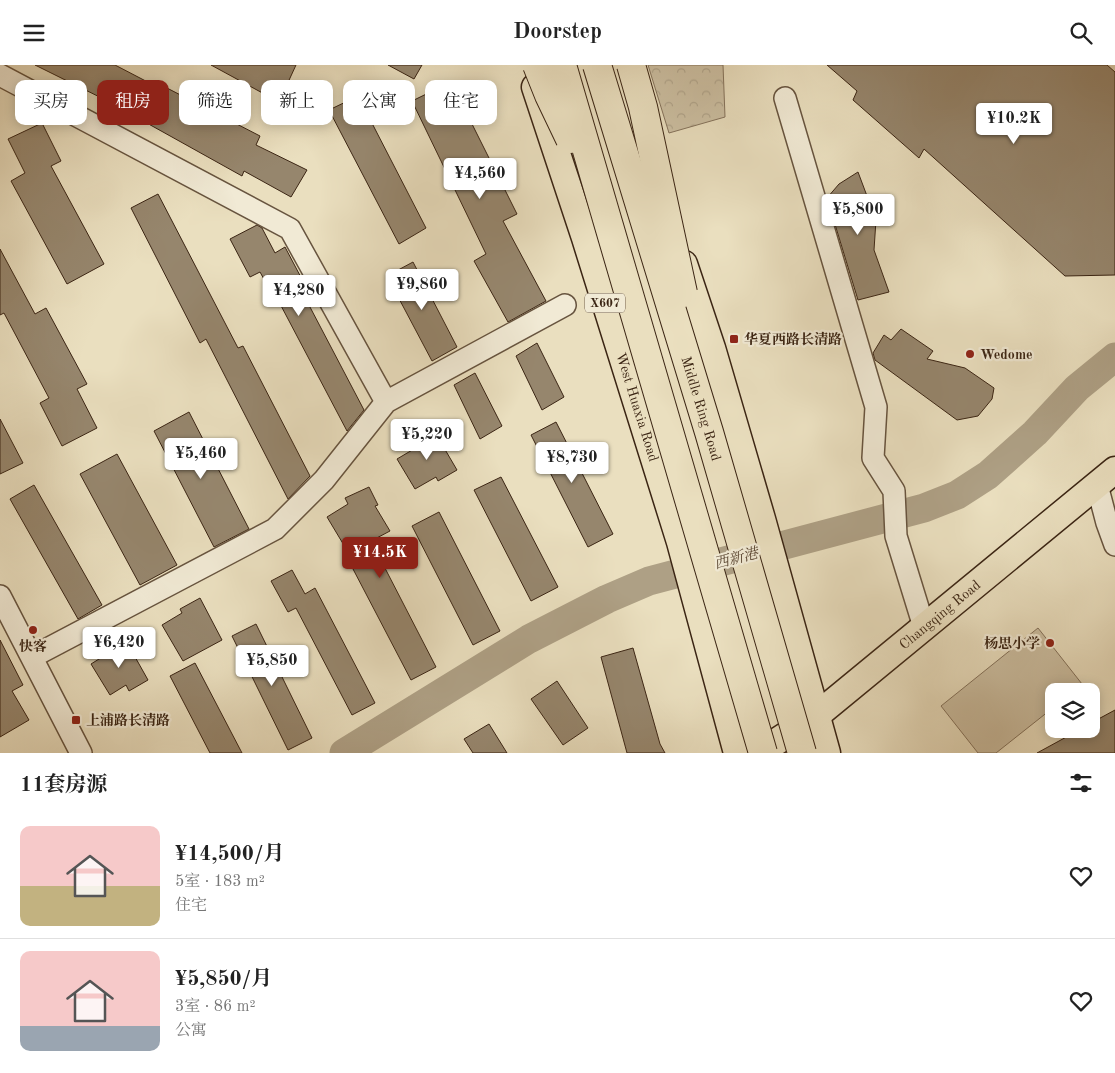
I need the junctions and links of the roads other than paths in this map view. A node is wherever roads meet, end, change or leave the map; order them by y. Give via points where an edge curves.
1 (527, 65) edge
2 (537, 65) edge
3 (562, 65) edge
4 (597, 65) edge
5 (620, 65) edge
6 (631, 65) edge
7 (0, 75) edge
8 (785, 98) dead end
9 (604, 210) junction
10 (565, 305) dead end
11 (386, 402) junction
12 (709, 432) junction
13 (1106, 477) edge
14 (1115, 545) edge
15 (0, 596) edge
16 (924, 627) junction
17 (32, 657) junction
18 (816, 716) junction
19 (82, 753) edge
20 (737, 753) edge
21 (759, 753) edge
22 (763, 753) edge
23 (802, 753) edge
24 (827, 753) edge

1 - 20 main road, West Huaxia Road / X607 via 680,542
2 - 9 highway, bridge
3 - 9 highway, bridge
4 - 12 highway, Middle Ring Road, bridge
5 - 18 main road via 712,348
6 - 12 highway, bridge via 680,275
7 - 11 street via 290,229
8 - 16 street via 876,407 873,458 894,491 896,536
9 - 22 highway, bridge
10 - 11 street
11 - 17 street via 324,480 275,529
12 - 23 highway, Middle Ring Road, bridge
13 - 14 street via 1107,523
13 - 16 main road, Changqing Road
15 - 17 street
16 - 18 main road, Changqing Road
17 - 19 street
18 - 21 main road, Changqing Road
18 - 24 main road

